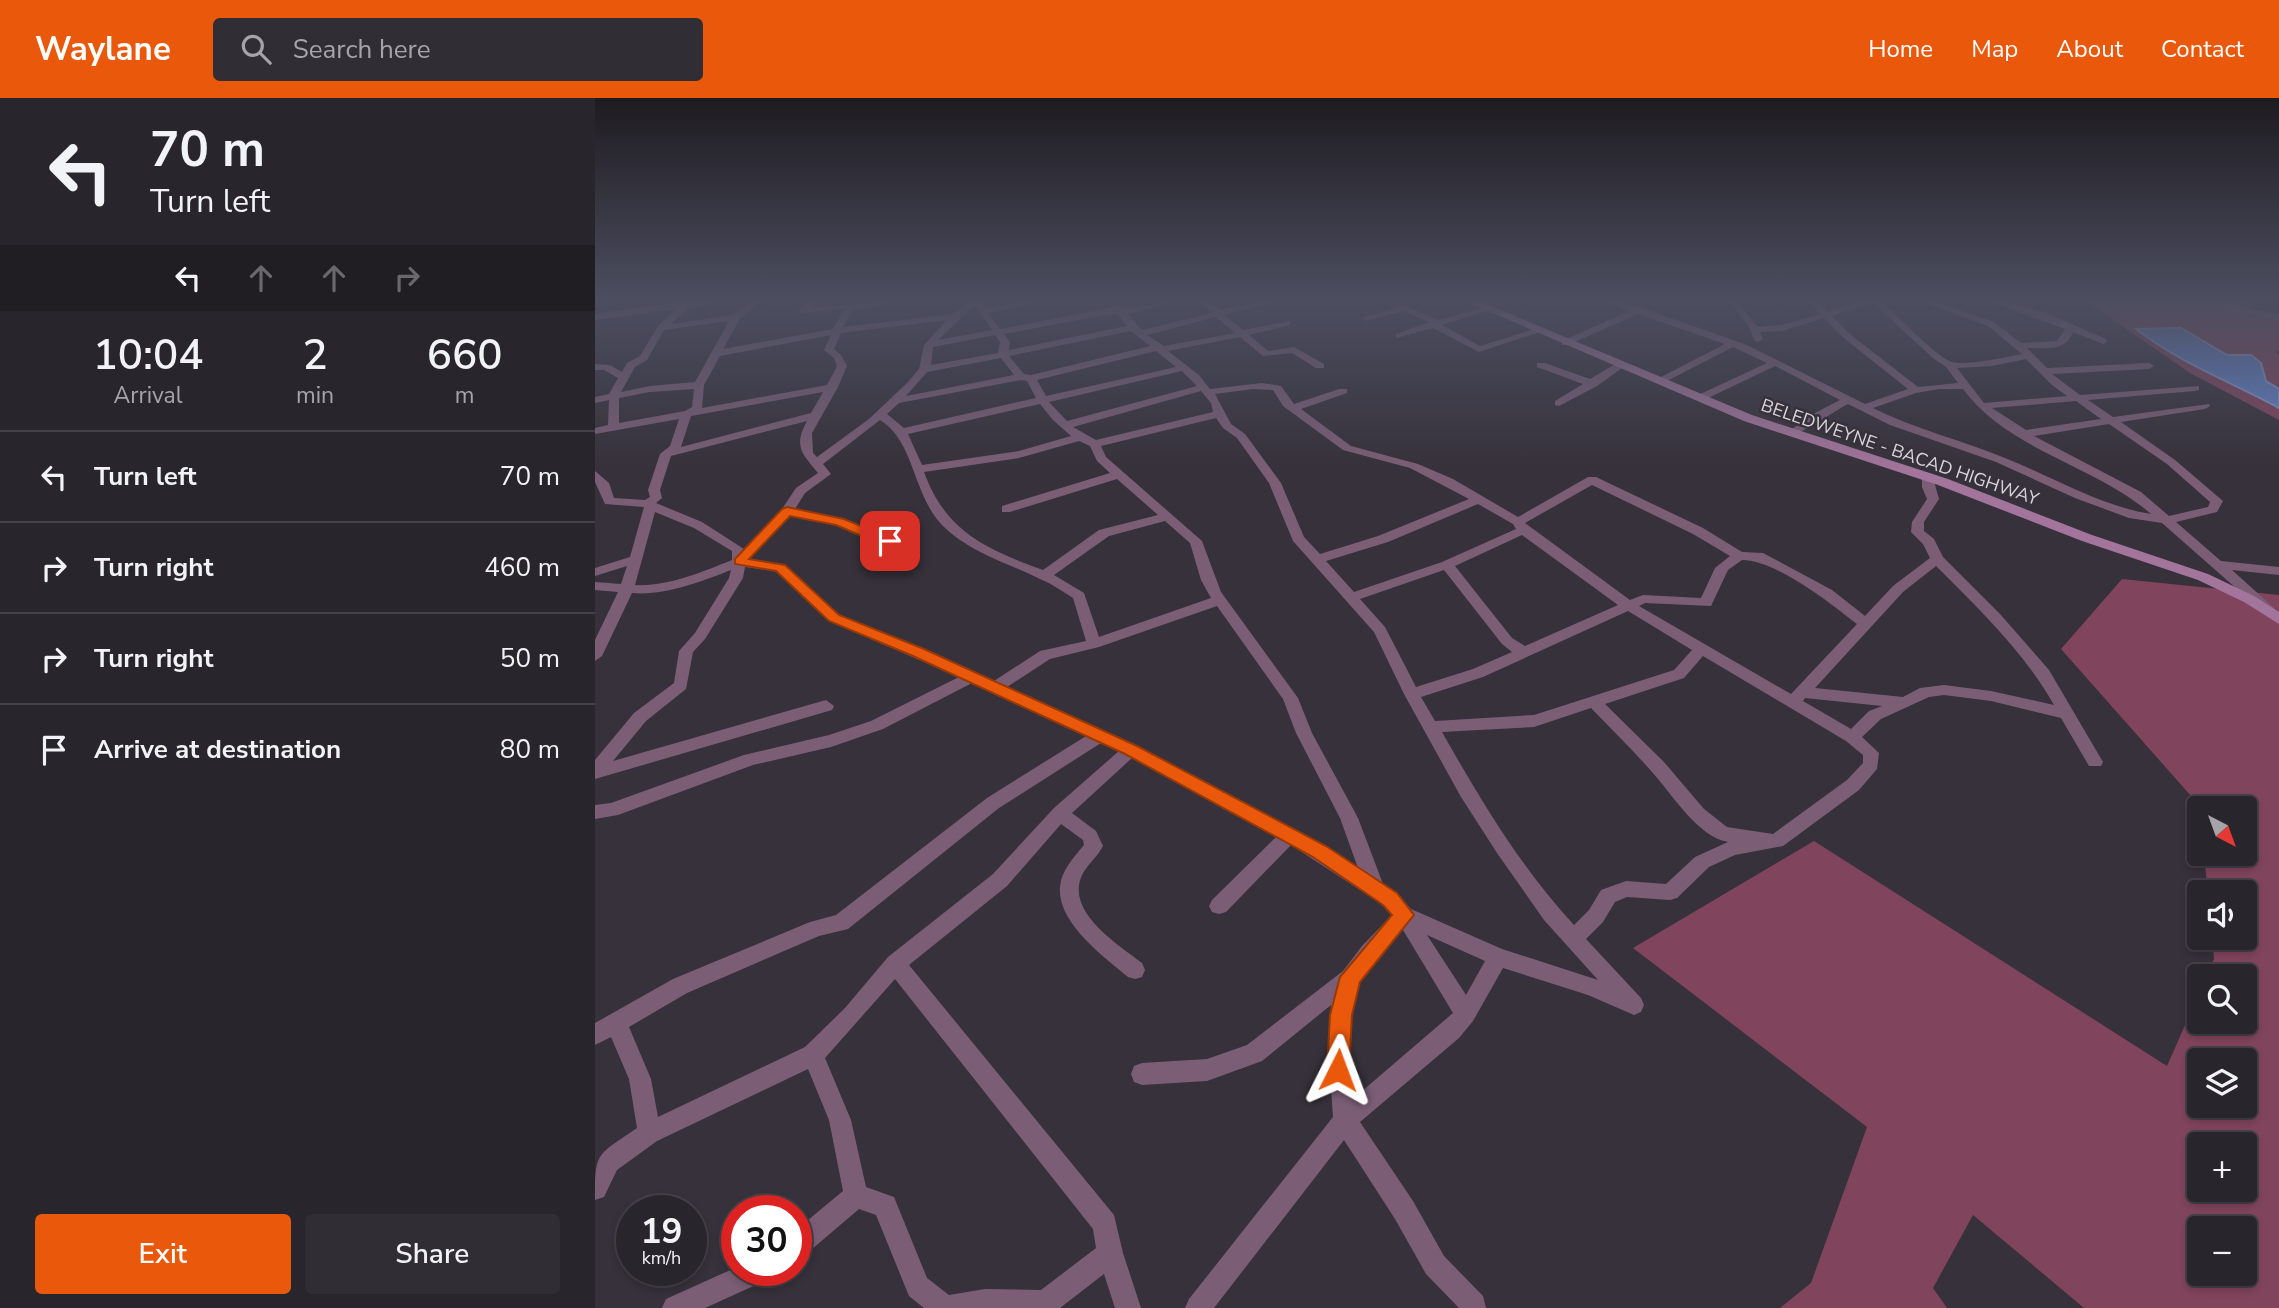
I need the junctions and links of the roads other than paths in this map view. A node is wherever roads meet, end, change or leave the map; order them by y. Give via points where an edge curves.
1 (644, 357) edge
2 (715, 357) edge
3 (838, 357) edge
4 (927, 357) edge
5 (988, 357) edge
6 (1005, 357) edge
7 (1117, 357) edge
8 (1172, 357) edge
9 (1306, 357) edge
10 (1602, 357) edge
11 (1712, 357) edge
12 (1766, 357) edge
13 (1874, 357) edge
14 (1938, 357) edge
15 (2019, 357) edge
16 (2029, 357) edge
17 (1776, 362) junction
18 (1541, 365) dead end
19 (1621, 365) junction
20 (1950, 365) junction
21 (1320, 366) dead end
22 (2148, 366) dead end
23 (595, 367) edge
24 (1184, 368) junction
25 (925, 369) junction
26 (2044, 371) junction
27 (624, 377) junction
28 (1026, 377) junction
29 (1661, 381) junction
30 (1593, 384) junction
31 (699, 385) junction
32 (1965, 386) junction
33 (675, 387) junction
34 (833, 387) junction
35 (2195, 388) dead end
36 (1204, 389) junction
37 (1914, 389) junction
38 (1343, 391) dead end
39 (614, 395) junction
40 (2077, 397) junction
41 (1700, 398) junction
42 (595, 400) edge
43 (899, 400) junction
44 (1848, 400) junction
45 (664, 401) dead end
46 (1041, 401) junction
47 (1559, 403) dead end
48 (1981, 406) junction
49 (2205, 406) dead end
50 (1865, 407) junction
51 (1294, 408) junction
52 (1219, 414) junction
53 (686, 415) junction
54 (816, 415) junction
55 (880, 415) junction
56 (2108, 421) junction
57 (1066, 425) junction
58 (613, 427) junction
59 (595, 430) edge
60 (901, 432) junction
61 (1792, 434) junction
62 (2025, 434) junction
63 (1077, 438) junction
64 (1095, 444) junction
65 (666, 454) junction
66 (816, 463) junction
67 (919, 470) junction
68 (1120, 474) junction
69 (595, 475) edge
70 (1928, 477) junction
71 (1480, 499) junction
72 (602, 502) edge
73 (649, 505) junction
74 (1006, 509) dead end
75 (787, 511) junction
76 (1169, 516) junction
77 (2167, 520) junction
78 (1520, 526) junction
79 (907, 545) dead end
80 (1739, 556) junction
81 (636, 559) junction
82 (1937, 559) junction
83 (1316, 560) junction
84 (739, 562) junction
85 (1447, 565) junction
86 (2218, 565) junction
87 (595, 572) edge
88 (2279, 572) edge
89 (1045, 575) junction
90 (595, 586) edge
91 (627, 587) junction
92 (1352, 597) junction
93 (1220, 600) junction
94 (1629, 606) junction
95 (2279, 619) edge
96 (1865, 623) junction
97 (1094, 644) junction
98 (1702, 648) junction
99 (1524, 653) junction
100 (595, 656) edge
101 (969, 677) junction
102 (995, 687) junction
103 (1412, 694) junction
104 (1797, 697) junction
105 (1594, 702) junction
106 (1906, 704) junction
107 (825, 706) dead end
108 (2069, 714) junction
109 (1431, 727) junction
110 (1099, 736) junction
111 (1853, 737) junction
112 (1131, 750) junction
113 (2095, 762) dead end
114 (595, 773) edge
115 (595, 812) edge
116 (1060, 813) junction
117 (1288, 836) junction
118 (1777, 842) junction
119 (1375, 887) junction
120 (1219, 906) dead end
121 (1404, 915) junction
122 (1573, 939) junction
123 (1498, 957) junction
124 (895, 964) junction
125 (1135, 970) dead end
126 (1350, 977) junction
127 (1466, 1014) junction
128 (617, 1025) junction
129 (595, 1035) edge
130 (813, 1055) junction
131 (1142, 1074) dead end
132 (1345, 1120) junction
133 (649, 1133) junction
134 (595, 1188) edge
135 (856, 1196) junction
136 (812, 1233) edge
137 (1110, 1253) junction
138 (724, 1286) edge
139 (1473, 1305) dead end
140 (675, 1308) edge
141 (947, 1308) edge
142 (1128, 1308) edge
143 (1198, 1308) edge

1 - 27 street via 631,365
2 - 31 street
3 - 34 street via 842,366
4 - 25 street
5 - 25 street
6 - 28 street
7 - 28 street
8 - 24 street
9 - 21 street
10 - 19 street, BELEDWEYNE - BACAD HIGHWAY
11 - 29 street
12 - 17 street
13 - 37 street
14 - 20 street
15 - 20 street
16 - 26 street
17 - 41 street
17 - 44 street
18 - 30 street
19 - 29 street, BELEDWEYNE - BACAD HIGHWAY
19 - 30 street
20 - 32 street
22 - 26 street
23 - 27 street via 606,367
24 - 36 street
24 - 46 street
25 - 43 street
26 - 40 street
27 - 39 street
28 - 43 street
28 - 46 street
29 - 41 street, BELEDWEYNE - BACAD HIGHWAY
30 - 47 street
31 - 33 street
31 - 53 street via 697,408
32 - 37 street
32 - 48 street
33 - 39 street
33 - 45 street
34 - 53 street
34 - 54 street
35 - 40 street
36 - 51 street via 1267,385 1277,388
36 - 52 street via 1216,402
36 - 57 street
37 - 50 street
38 - 51 street
39 - 42 street
39 - 58 street
40 - 48 street
40 - 56 street
41 - 61 street, BELEDWEYNE - BACAD HIGHWAY
43 - 55 street
44 - 50 street
44 - 61 street
46 - 57 street
46 - 60 street
48 - 62 street
49 - 56 street
50 - 77 street via 1894,423 2000,460 2105,505
51 - 71 street via 1347,448 1414,466
52 - 64 street
52 - 83 street via 1275,483 1298,538
53 - 58 street
53 - 65 street via 675,448
54 - 65 street
54 - 66 street via 806,433 807,454
55 - 60 street via 893,420
55 - 66 street
56 - 62 street
56 - 77 street via 2171,462 2217,501 2203,513
57 - 63 street
58 - 59 street
60 - 67 street
61 - 70 street, BELEDWEYNE - BACAD HIGHWAY
62 - 77 street via 2137,495
63 - 64 street
63 - 67 street via 1035,452
64 - 68 street via 1101,459
65 - 73 street via 654,490 656,498
66 - 75 street via 825,474 800,491
67 - 89 street via 933,507 956,533 989,553
68 - 74 street
68 - 76 street
69 - 72 street via 605,486
70 - 82 street via 1933,499 1916,532 1929,542
70 - 95 street, BELEDWEYNE - BACAD HIGHWAY via 2203,577
71 - 78 street
71 - 83 street via 1383,539
72 - 73 street
73 - 81 street
73 - 84 street via 698,524 738,549
75 - 79 street via 840,522
75 - 84 street
76 - 89 street via 1104,533
76 - 93 street via 1196,541 1209,589
77 - 86 street
78 - 80 street via 1592,480
78 - 85 street
78 - 94 street
80 - 94 street via 1722,568 1706,603 1643,599
80 - 96 street via 1758,556 1783,569 1827,593
81 - 87 street
81 - 91 street
82 - 96 street
82 - 108 street via 2044,674
83 - 92 street
84 - 91 street via 646,590
84 - 101 street via 781,568 834,618
84 - 114 street via 736,578 686,651 681,685 640,717
85 - 92 street
85 - 99 street via 1507,641
86 - 88 street
86 - 95 street
89 - 97 street via 1079,596
90 - 91 street
91 - 100 street
92 - 103 street via 1380,630
93 - 97 street
93 - 119 street via 1290,698 1349,818
94 - 98 street
94 - 99 street
96 - 104 street
97 - 102 street via 1045,655
98 - 104 street
98 - 105 street via 1679,674
99 - 103 street
101 - 102 street
101 - 115 street via 877,725 831,741 750,759 612,810
102 - 110 street
103 - 109 street
104 - 106 street
104 - 111 street
105 - 109 street via 1534,721
105 - 118 street via 1698,814 1723,834
106 - 108 street via 1926,692 1944,690
106 - 111 street via 1875,715
107 - 114 street
108 - 113 street
109 - 122 street via 1503,848
110 - 112 street
110 - 128 street via 993,803 841,923 817,928 680,986
111 - 118 street via 1871,753 1871,765 1853,785
112 - 116 street
112 - 117 street
116 - 124 street via 1000,880
116 - 125 street via 1090,836 1094,846 1073,873 1068,890 1077,919
117 - 119 street
117 - 120 street
118 - 122 street via 1732,848 1702,862 1670,892 1626,889 1608,896
119 - 121 street
121 - 123 street
121 - 126 street
121 - 127 street
122 - 123 street via 1634,1005
123 - 127 street
124 - 130 street
124 - 137 street via 1105,1224
126 - 131 street via 1254,1053 1207,1070
126 - 132 street via 1341,1015 1338,1070
127 - 132 street
128 - 129 street
128 - 133 street via 640,1079
130 - 133 street
130 - 135 street via 840,1120
132 - 139 street via 1435,1265
132 - 143 street
133 - 134 street via 609,1162
135 - 136 street
135 - 141 street via 885,1206 918,1287
137 - 141 street via 1045,1303 985,1301
137 - 142 street
138 - 140 street

